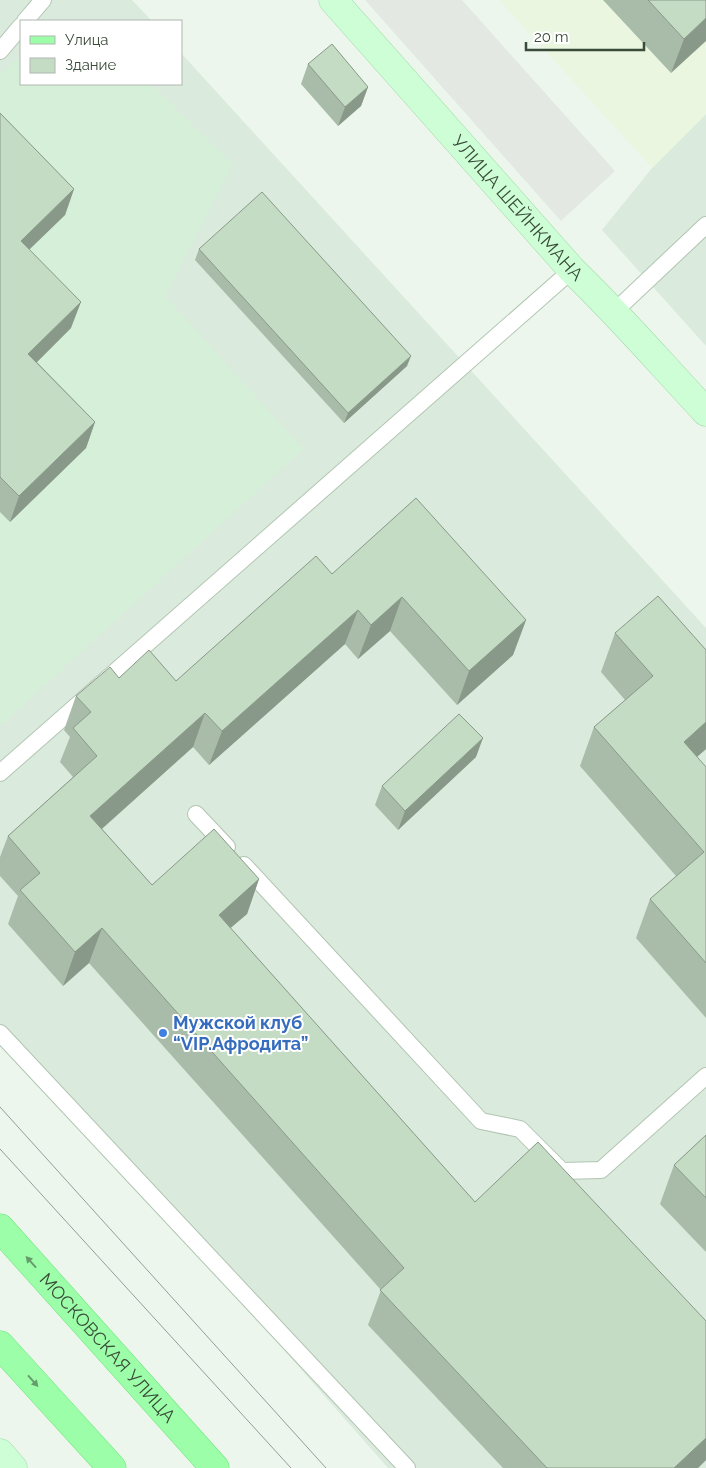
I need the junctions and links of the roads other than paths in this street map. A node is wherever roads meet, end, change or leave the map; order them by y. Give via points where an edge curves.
1 (43, 0) edge
2 (333, 0) edge
3 (26, 20) edge
4 (20, 27) edge
5 (0, 51) edge
6 (706, 226) edge
7 (572, 270) junction
8 (615, 311) junction
9 (706, 412) edge
10 (0, 773) edge
11 (196, 814) dead end
12 (0, 1033) edge
13 (706, 1076) edge
14 (0, 1228) edge
15 (0, 1345) edge
16 (0, 1453) edge
17 (13, 1468) edge
18 (112, 1468) edge
19 (215, 1468) edge
20 (407, 1468) edge

1 - 3 lane
2 - 7 street, УЛИЦА ШЕЙНКМАНА
4 - 5 lane
6 - 8 lane
7 - 8 street, УЛИЦА ШЕЙНКМАНА
7 - 10 lane
8 - 9 street, УЛИЦА ШЕЙНКМАНА
11 - 13 lane via 481,1121 520,1129 562,1171 601,1170
12 - 20 lane
19 -> 14 main road, МОСКОВСКАЯ УЛИЦА
15 -> 18 main road
16 - 17 street

